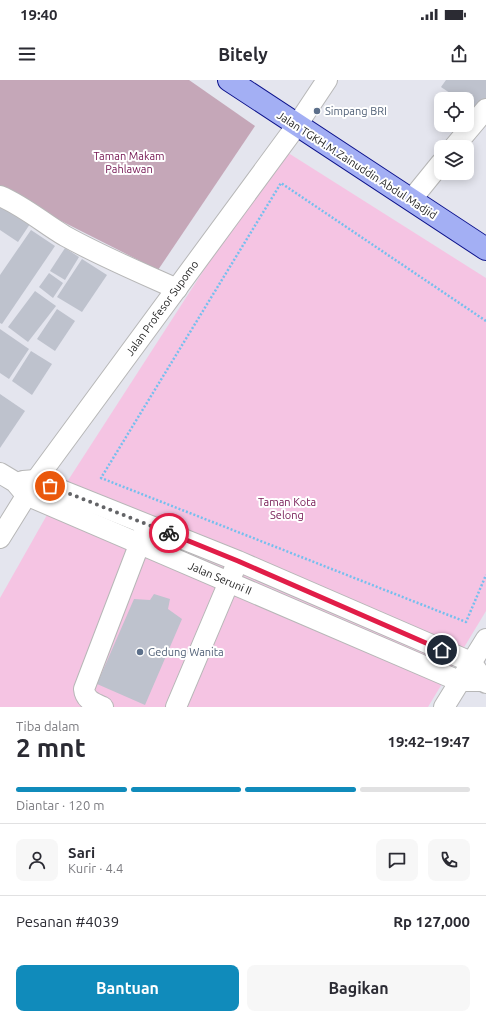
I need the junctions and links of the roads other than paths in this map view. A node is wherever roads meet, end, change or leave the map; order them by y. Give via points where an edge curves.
1 (229, 80) edge
2 (327, 80) edge
3 (486, 108) edge
4 (297, 125) junction
5 (460, 140) edge
6 (434, 172) edge
7 (0, 196) edge
8 (411, 200) junction
9 (486, 248) edge
10 (177, 289) junction
11 (19, 482) edge
12 (147, 525) junction
13 (0, 538) edge
14 (140, 544) junction
15 (238, 561) junction
16 (230, 582) junction
17 (486, 639) edge
18 (470, 662) junction
19 (459, 681) junction
20 (485, 682) edge
21 (103, 707) edge
22 (176, 707) edge
23 (444, 707) edge

1 - 4 main road, Jalan TGKH.M.Zainuddin Abdul Madjid
2 - 4 street, Jalan Profesor Supomo
3 - 5 street
4 - 8 main road, Jalan TGKH.M.Zainuddin Abdul Madjid
4 - 10 street, Jalan Profesor Supomo
6 - 8 street
7 - 10 street via 81,245
8 - 9 main road, Jalan TGKH.M.Zainuddin Abdul Madjid
10 - 11 street, Jalan Profesor Supomo
11 - 12 street, Jalan Seruni II
11 - 13 street, Jalan Profesor Supomo
11 - 14 street, Jalan Seruni II
12 - 14 street
12 - 15 street, Jalan Seruni II
14 - 16 street, Jalan Seruni II
14 - 21 street via 84,689 90,701
15 - 16 street
15 - 18 street, Jalan Seruni II
16 - 19 street, Jalan Seruni II
16 - 22 street
17 - 18 street
18 - 19 street
18 - 20 street
19 - 20 street, Jalan Seruni II
19 - 23 street

